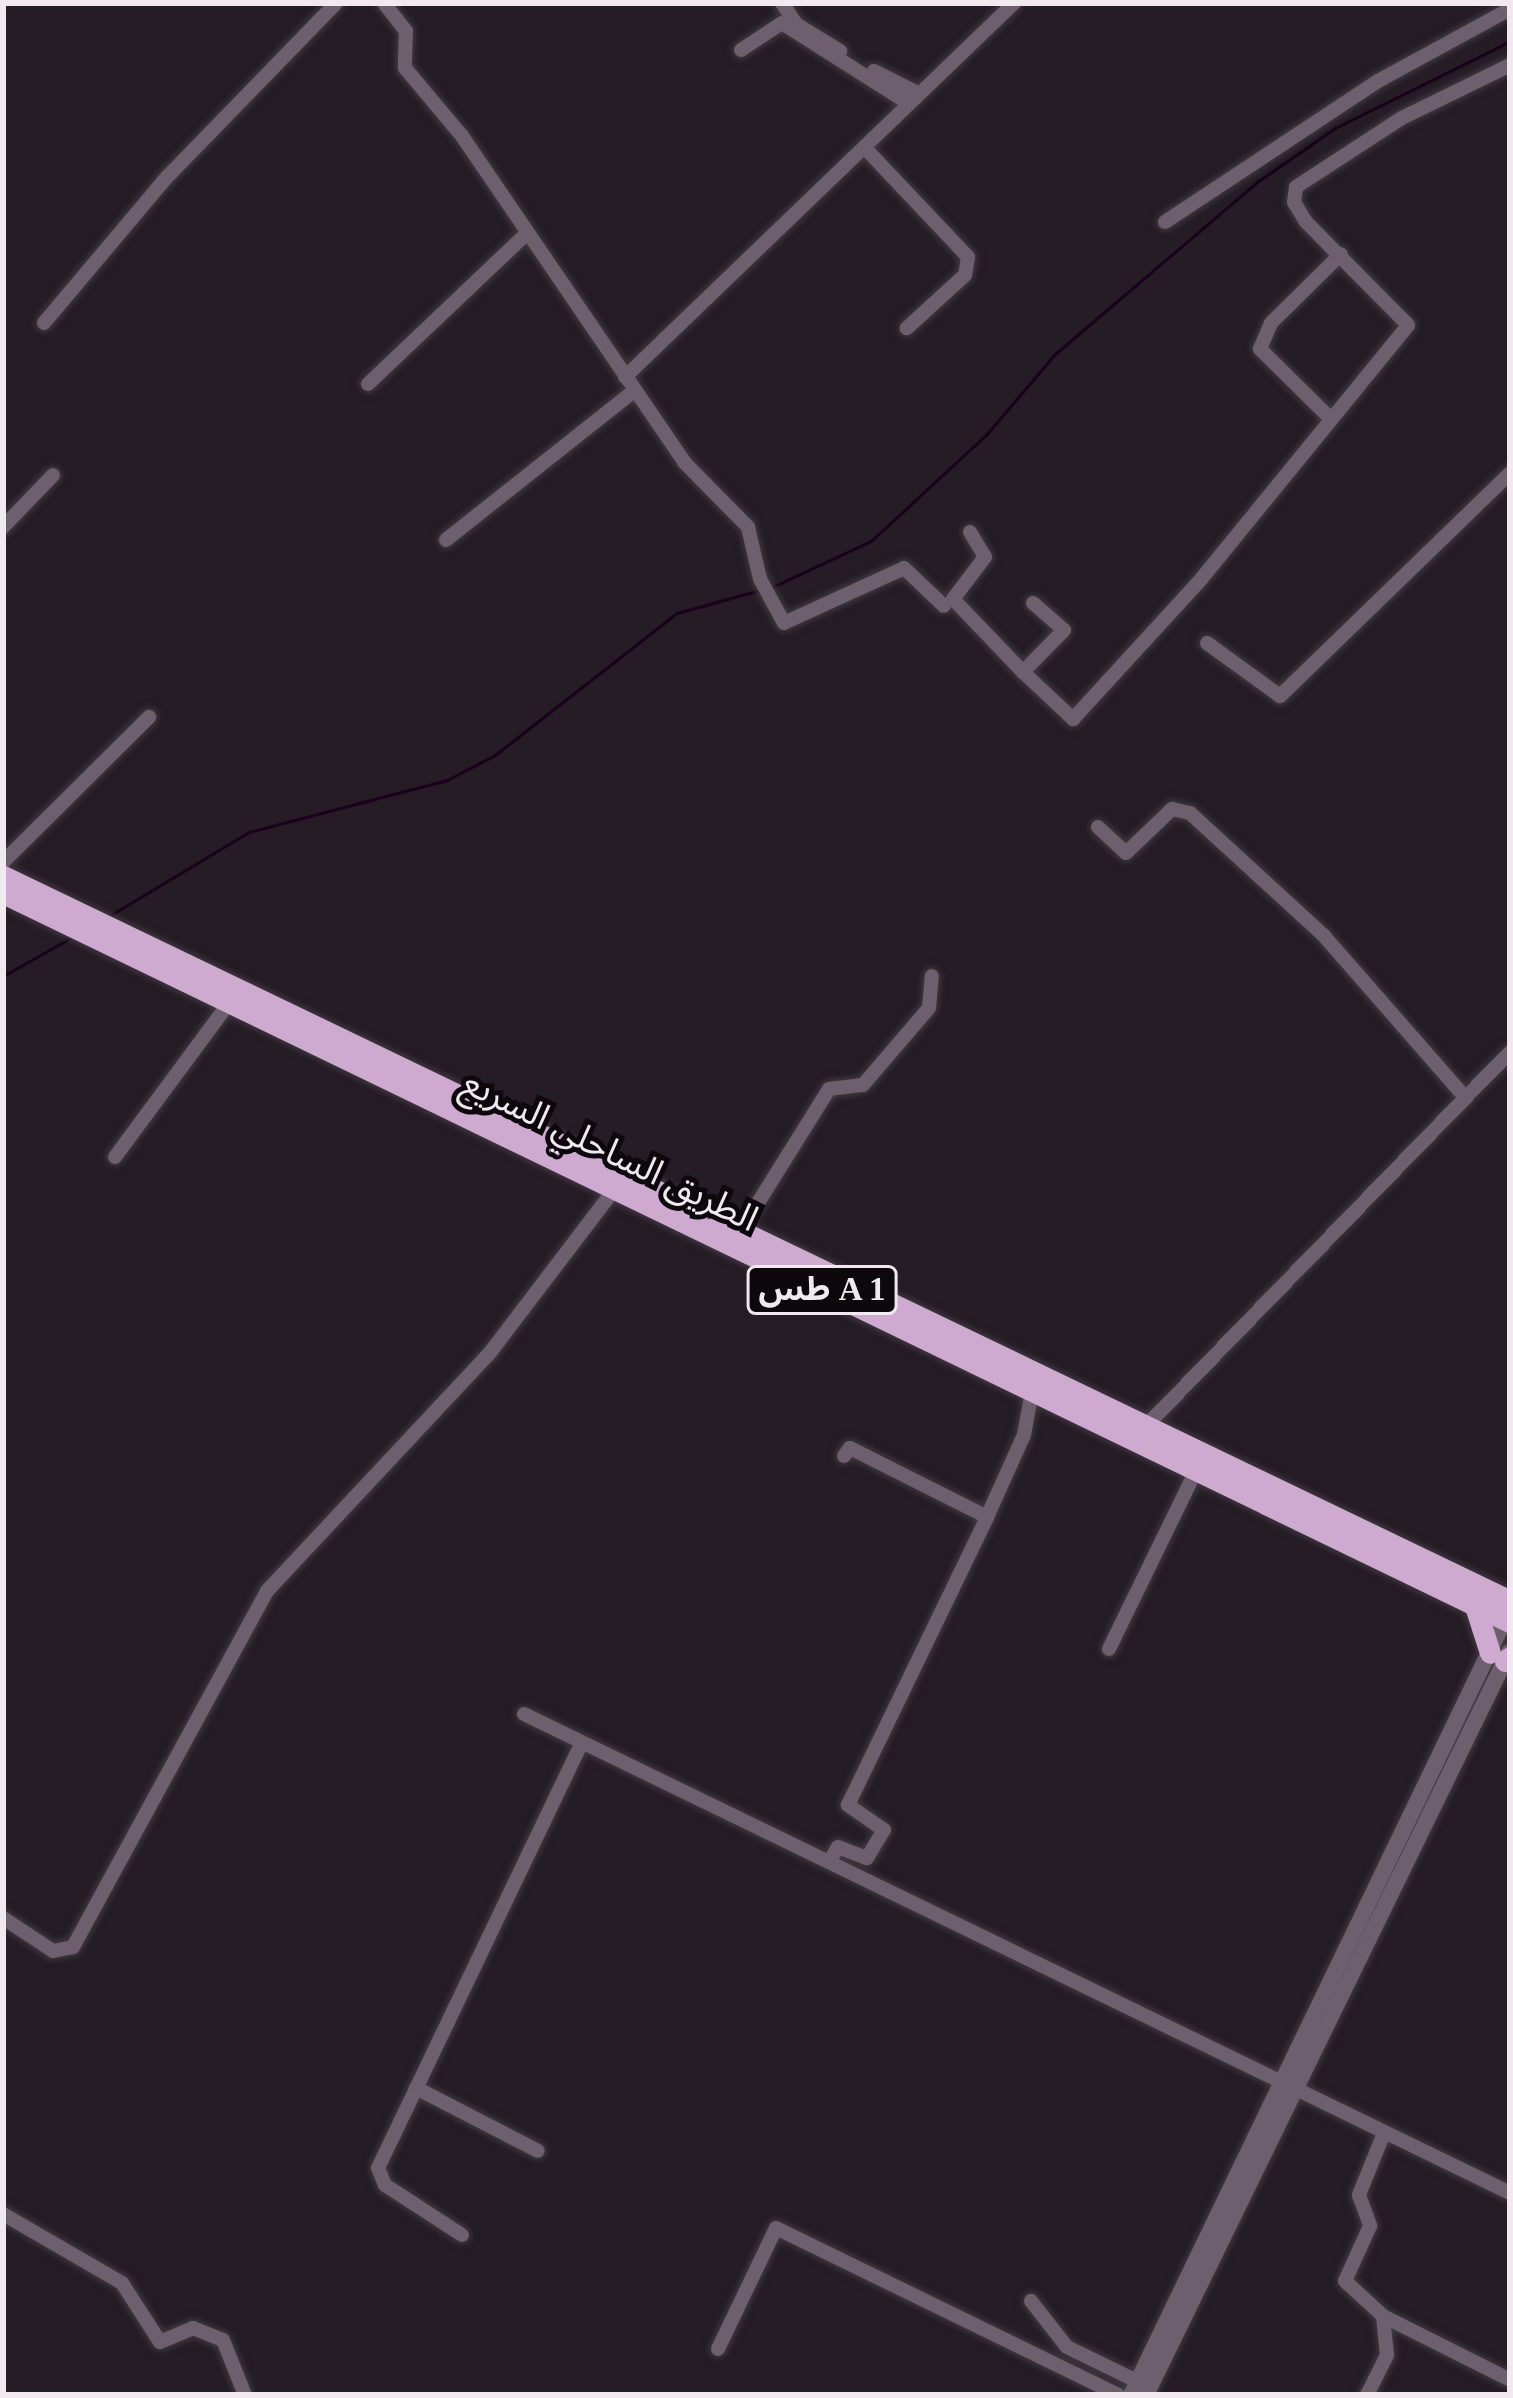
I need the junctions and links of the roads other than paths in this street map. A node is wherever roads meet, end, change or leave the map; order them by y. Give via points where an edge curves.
1 (336, 3) edge
2 (384, 3) edge
3 (782, 3) edge
4 (1014, 3) edge
5 (1510, 9) edge
6 (741, 50) dead end
7 (1510, 65) edge
8 (913, 98) junction
9 (865, 148) junction
10 (1165, 222) dead end
11 (525, 235) junction
12 (1341, 254) junction
13 (44, 323) dead end
14 (907, 328) dead end
15 (625, 377) junction
16 (368, 384) dead end
17 (634, 391) junction
18 (1331, 419) junction
19 (1510, 473) edge
20 (53, 475) dead end
21 (3, 527) edge
22 (970, 532) dead end
23 (446, 540) dead end
24 (1033, 603) dead end
25 (944, 606) dead end
26 (1207, 644) dead end
27 (1023, 672) junction
28 (148, 717) dead end
29 (1097, 827) dead end
30 (3, 862) edge
31 (3, 876) edge
32 (3, 893) edge
33 (74, 918) junction
34 (139, 951) junction
35 (932, 976) dead end
36 (230, 1003) junction
37 (1510, 1052) edge
38 (1466, 1098) junction
39 (115, 1157) dead end
40 (614, 1191) junction
41 (741, 1230) junction
42 (1032, 1390) junction
43 (1147, 1425) junction
44 (844, 1456) dead end
45 (1195, 1473) junction
46 (987, 1517) junction
47 (1474, 1605) junction
48 (1509, 1613) edge
49 (1109, 1649) dead end
50 (1504, 1655) edge
51 (524, 1714) dead end
52 (582, 1743) junction
53 (829, 1862) junction
54 (3, 1918) edge
55 (1290, 2083) junction
56 (416, 2088) junction
57 (1384, 2133) junction
58 (538, 2151) dead end
59 (1510, 2194) edge
60 (3, 2214) edge
61 (462, 2235) dead end
62 (1031, 2301) dead end
63 (1383, 2316) junction
64 (718, 2349) dead end
65 (1510, 2380) edge
66 (1141, 2390) edge
67 (245, 2395) edge
68 (1118, 2395) edge
69 (1367, 2395) edge

1 - 13 street via 168,176
2 - 11 street via 406,31 405,68 462,136
3 - 8 street via 796,24
4 - 8 street
5 - 10 street via 1378,81
6 - 8 street via 782,23
7 - 12 street via 1402,118 1296,187 1294,202 1306,222
8 - 9 street
9 - 14 street via 968,256 965,275
9 - 15 street
11 - 15 street
11 - 16 street
12 - 18 street via 1408,325
12 - 18 street via 1270,323 1260,349
15 - 17 street
17 - 23 street
17 - 25 street via 684,462 748,527 760,579 784,622 904,568
18 - 27 street via 1081,715 1073,719
19 - 26 street via 1280,696
20 - 21 street
22 - 27 street via 985,557 953,599
24 - 27 street via 1064,630
28 - 30 street
29 - 38 street via 1126,853 1172,809 1190,813 1324,936
31 - 33 highway
32 - 33 highway
33 - 34 highway
34 - 36 highway, الطريق الساحلي السريع / طس A 1
34 - 41 highway, الطريق الساحلي السريع / طس A 1
35 - 41 street via 929,1008 863,1085 829,1089
36 - 39 street
36 - 40 highway, الطريق الساحلي السريع / طس A 1
37 - 38 street
38 - 43 street
40 - 42 highway, الطريق الساحلي السريع / طس A 1
40 - 54 street via 455,1393 268,1591 73,1947 53,1951
41 - 43 highway, الطريق الساحلي السريع / طس A 1
42 - 45 highway, الطريق الساحلي السريع / طس A 1
42 - 46 street via 1024,1436
43 - 48 highway, الطريق الساحلي السريع / طس A 1
44 - 46 street via 850,1448
45 - 47 highway, الطريق الساحلي السريع / طس A 1
45 - 49 street
46 - 53 street via 848,1805 884,1830 867,1858 838,1847
47 - 48 highway, الطريق الساحلي السريع / طس A 1
47 - 50 highway
48 - 50 street
50 - 55 street
51 - 52 street
52 - 53 street
52 - 56 street
53 - 55 street
55 - 57 street
55 - 66 street
56 - 58 street
56 - 61 street via 379,2163 380,2179
57 - 59 street
57 - 63 street via 1359,2194 1370,2225 1345,2281
60 - 67 street via 122,2283 160,2342 193,2328 224,2340
62 - 66 street via 1067,2347
63 - 65 street
63 - 69 street via 1387,2354
64 - 68 street via 776,2228

